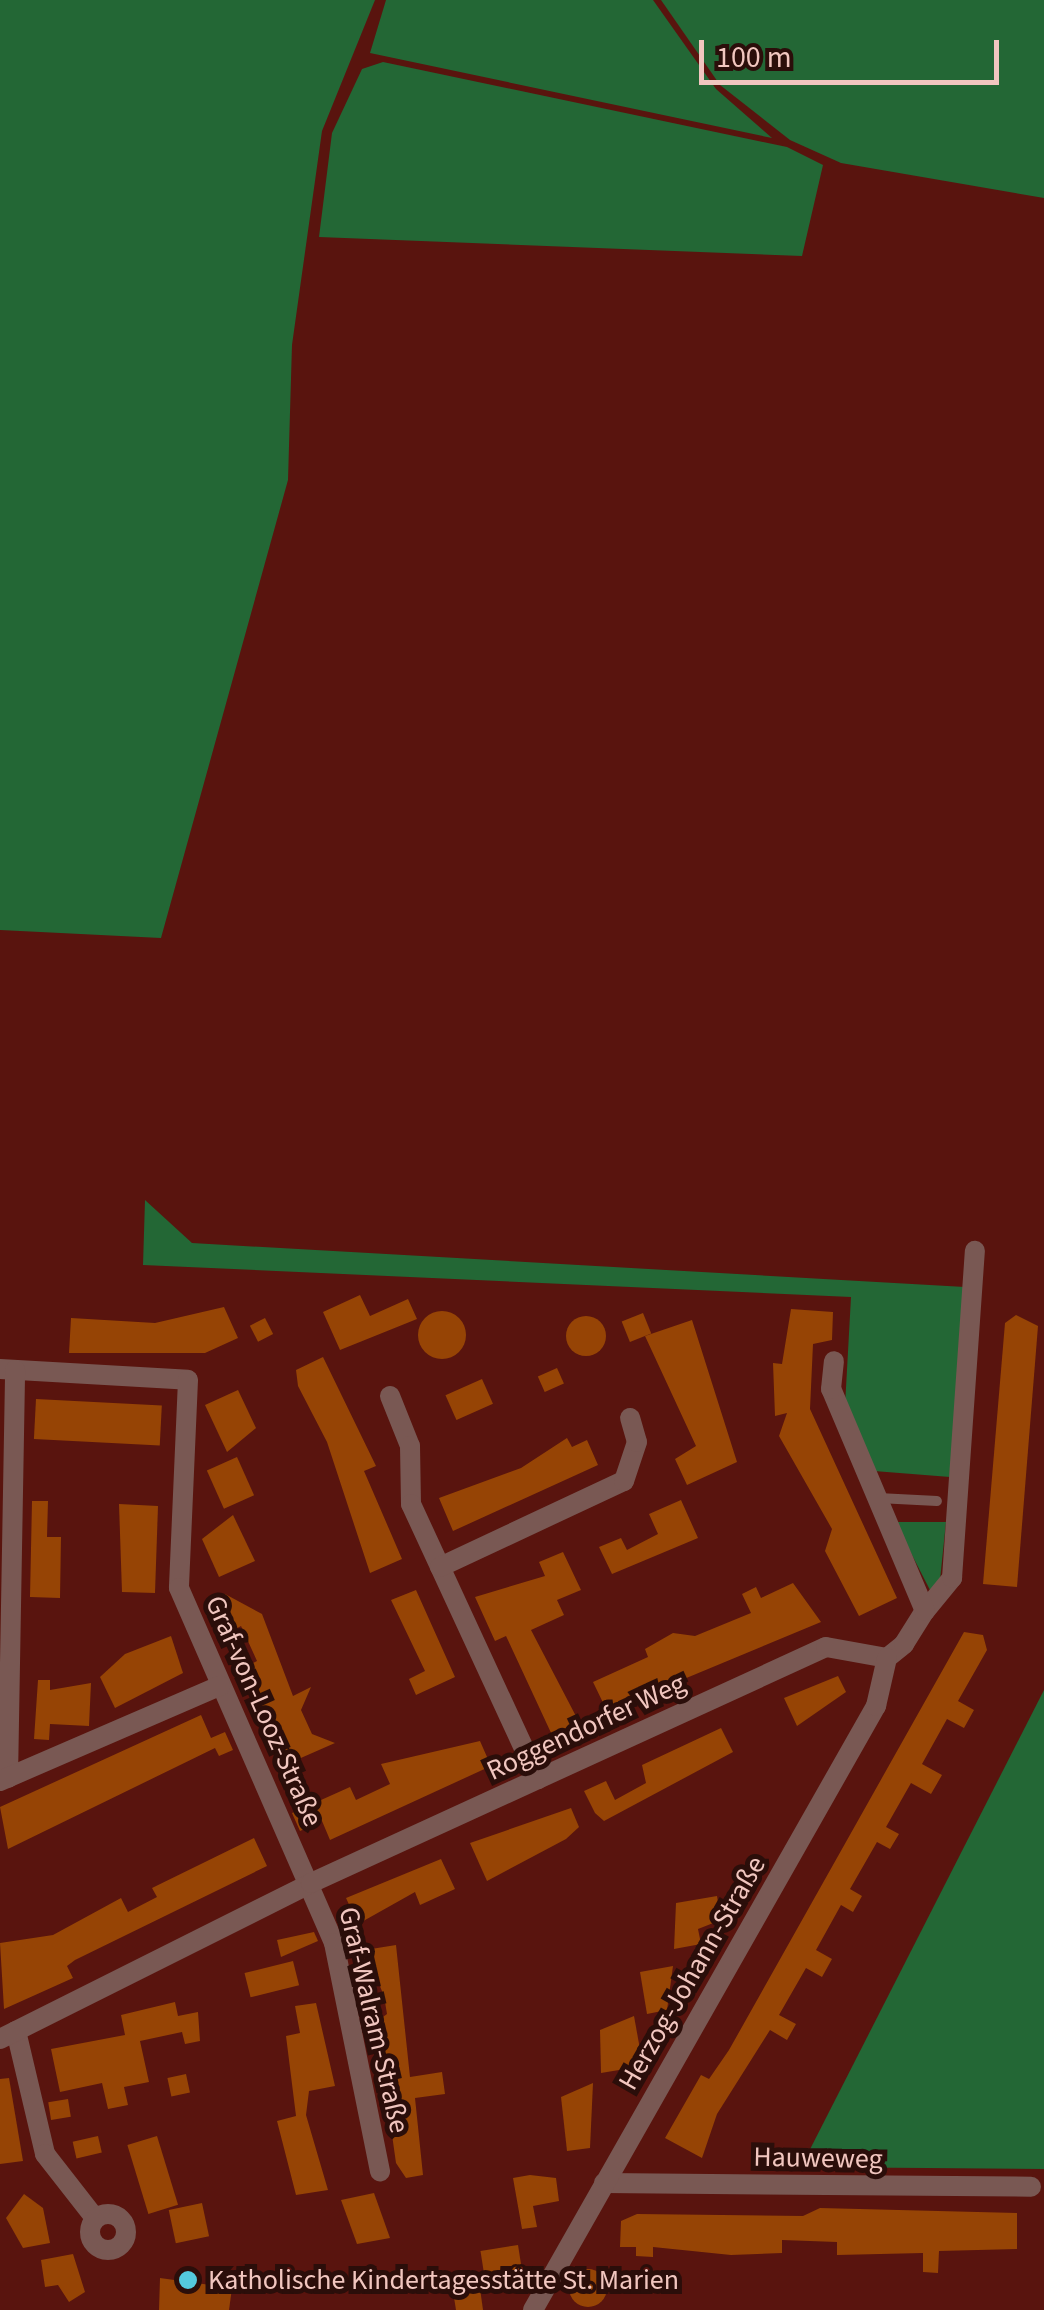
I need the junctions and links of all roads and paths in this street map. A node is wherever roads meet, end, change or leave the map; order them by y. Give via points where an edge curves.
1 (975, 1250) dead end
2 (834, 1360) dead end
3 (7, 1369) edge
4 (390, 1396) dead end
5 (630, 1418) dead end
6 (875, 1498) junction
7 (937, 1501) dead end
8 (440, 1567) junction
9 (925, 1611) junction
10 (886, 1658) junction
11 (220, 1686) junction
12 (538, 1779) junction
13 (4, 1780) edge
14 (312, 1882) junction
15 (8, 2035) edge
16 (380, 2171) dead end
17 (604, 2183) junction
18 (1032, 2187) dead end
19 (95, 2218) dead end
20 (533, 2310) edge

1 - 9 street via 952,1578
2 - 6 street via 831,1389
3 - 11 street, Graf-von-Looz-Straße via 188,1380 179,1588
3 - 13 street
4 - 8 street via 410,1446 411,1504
5 - 8 street via 638,1442 624,1481
6 - 7 lane
6 - 9 street
8 - 12 street
9 - 10 street
10 - 12 street, Roggendorfer Weg via 826,1647
10 - 17 street, Herzog-Johann-Straße via 876,1706
11 - 13 street
11 - 14 street, Graf-von-Looz-Straße
12 - 14 street, Roggendorfer Weg
14 - 15 street, Roggendorfer Weg
14 - 16 street, Graf-Walram-Straße via 334,1943
15 - 19 street, Roggendorfer Weg via 44,2154
17 - 18 street, Hauweweg
17 - 20 street, Herzog-Johann-Straße

